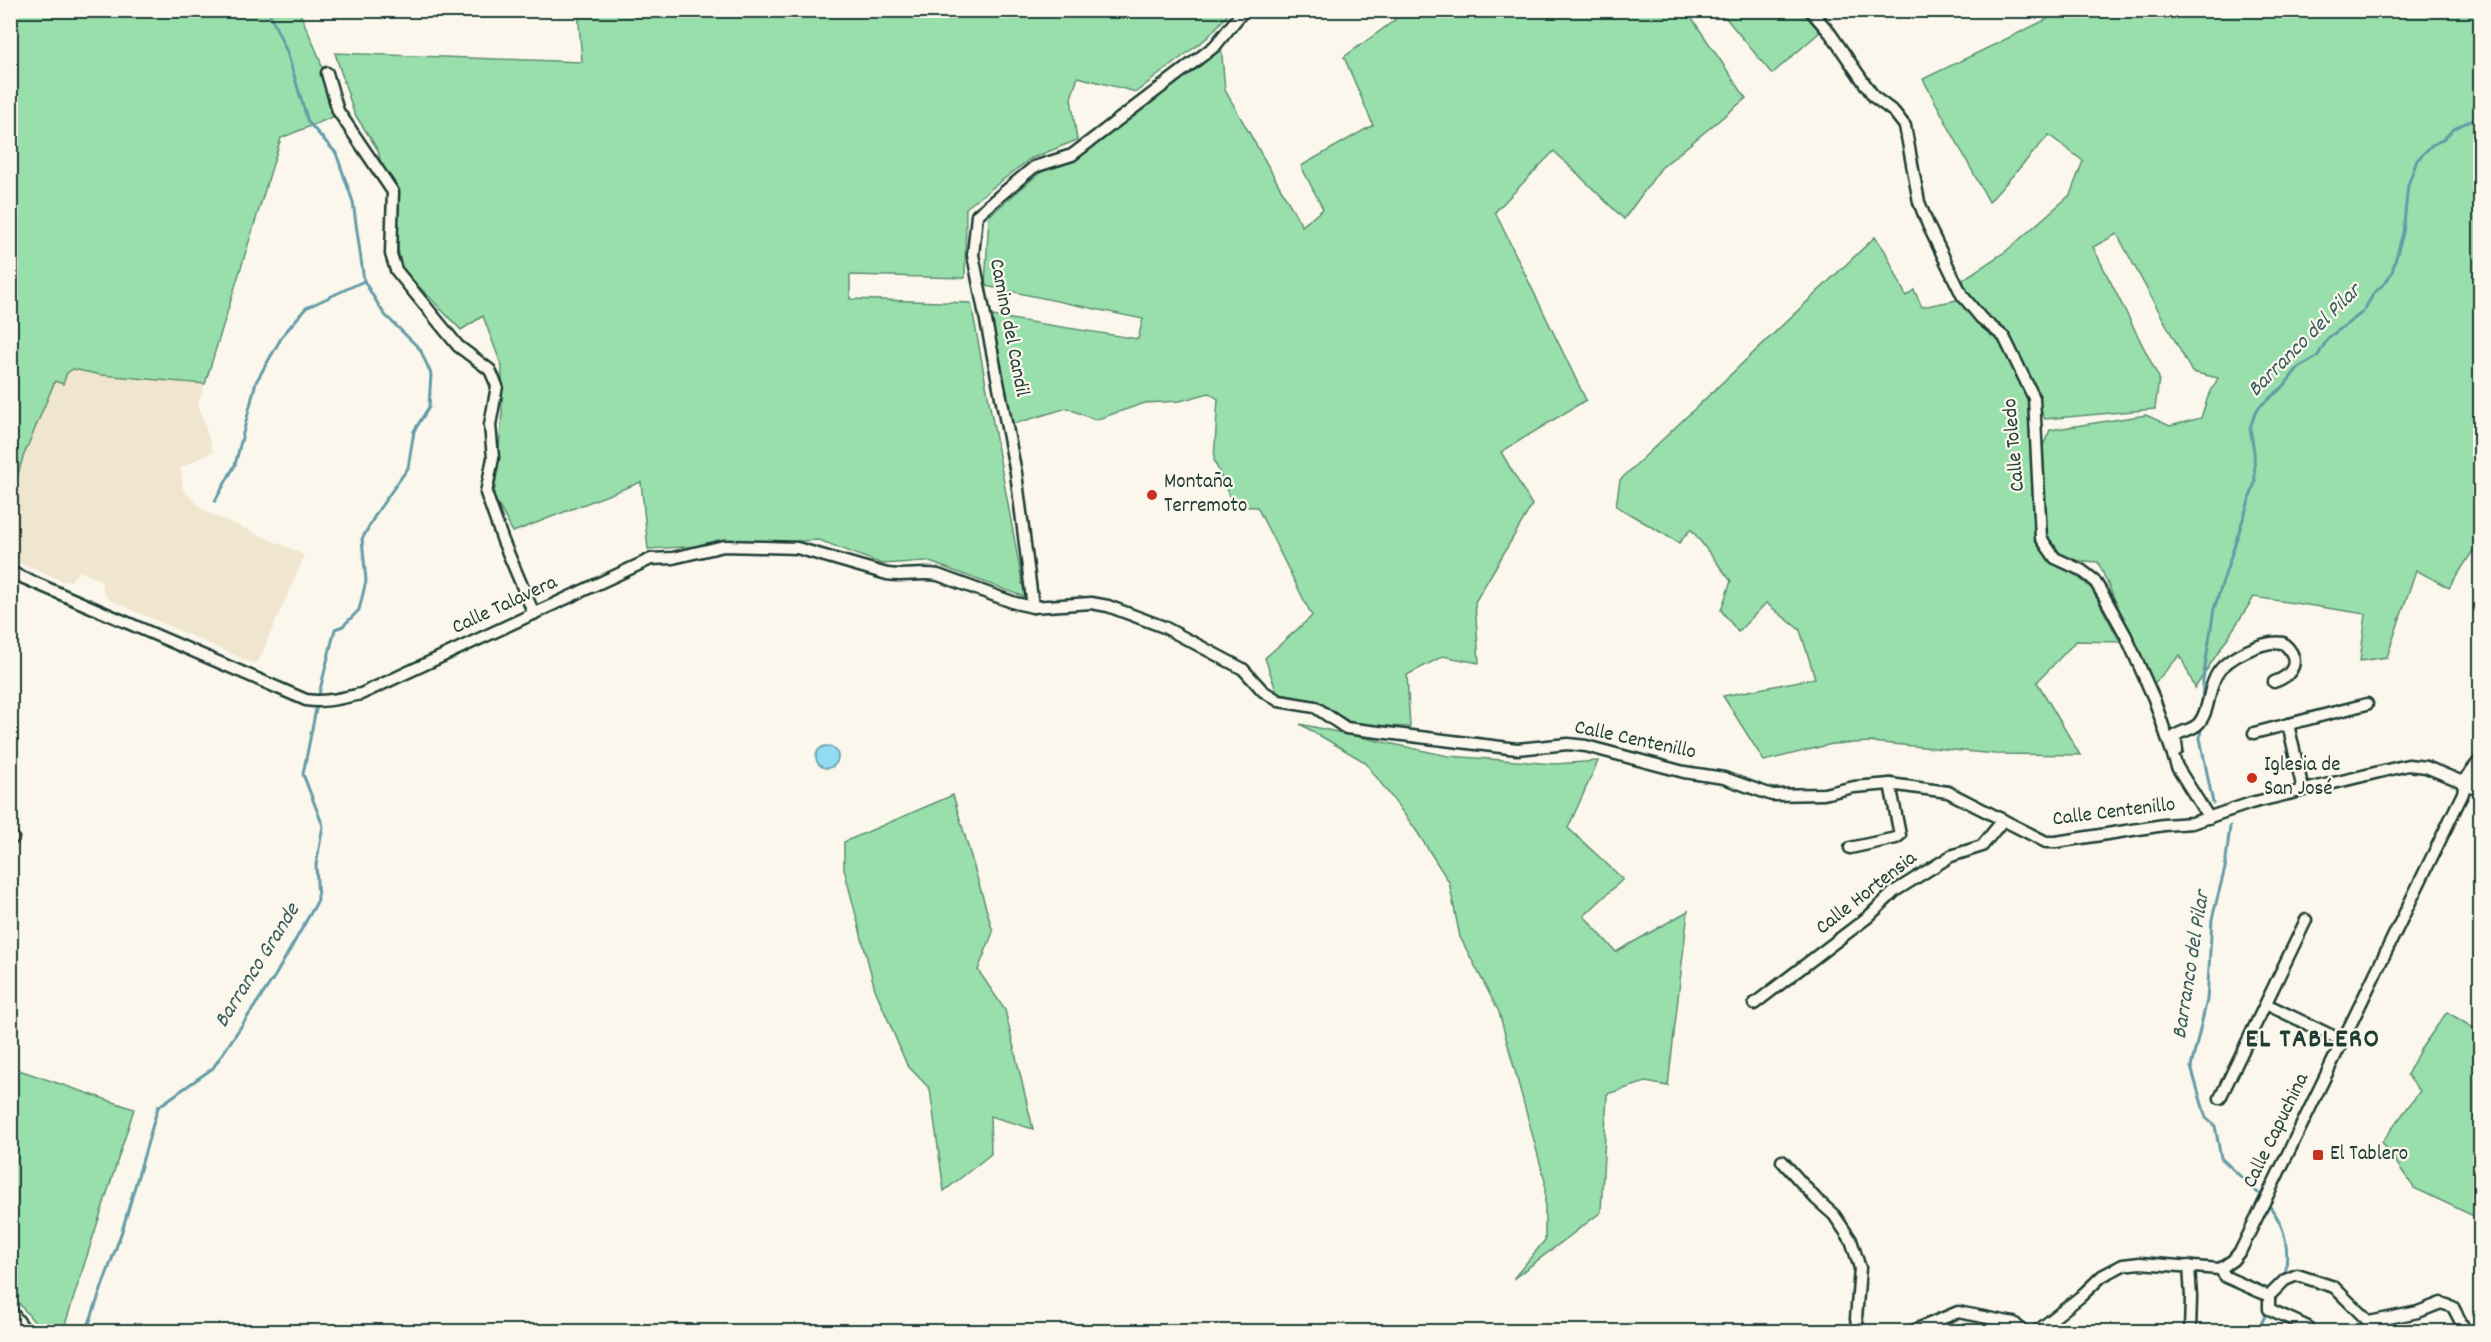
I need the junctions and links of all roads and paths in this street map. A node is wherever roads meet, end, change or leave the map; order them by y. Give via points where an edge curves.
1 (1244, 10) edge
2 (1810, 10) edge
3 (327, 73) dead end
4 (10, 572) edge
5 (1034, 607) junction
6 (534, 614) junction
7 (2274, 682) dead end
8 (2367, 704) dead end
9 (2288, 724) junction
10 (2254, 733) dead end
11 (2481, 764) edge
12 (2177, 767) junction
13 (1890, 784) junction
14 (2473, 785) edge
15 (2303, 790) junction
16 (2209, 818) junction
17 (2003, 820) junction
18 (1850, 848) dead end
19 (2306, 920) dead end
20 (1754, 1004) dead end
21 (2266, 1004) junction
22 (2343, 1041) junction
23 (2220, 1098) dead end
24 (1782, 1161) dead end
25 (2188, 1266) junction
26 (2220, 1269) junction
27 (2269, 1296) junction
28 (10, 1310) edge
29 (2308, 1327) dead end
30 (27, 1332) edge
31 (1860, 1332) edge
32 (1910, 1332) edge
33 (2024, 1332) edge
34 (2036, 1332) edge
35 (2190, 1332) edge
36 (2466, 1332) edge

1 - 5 street, Camino del Candil via 1215,46 1072,155 1034,167 977,215 973,255 1016,473
2 - 12 street, Calle Toledo via 1874,97 1905,126 1919,202 1928,225 1962,295 2004,338 2034,398 2042,538 2055,558 2094,580 2105,598 2154,699
3 - 6 street via 338,111 393,192 391,254 396,270 458,346 490,370 497,386 490,425 493,458 486,493
4 - 6 street, Calle Talavera via 317,702 361,694
5 - 6 street, Calle Talavera via 928,573 887,574 797,548 724,546 651,559
5 - 13 street, Calle Centenillo via 1091,603 1164,627 1243,669 1263,691 1279,701 1315,707 1346,728 1517,749 1586,746 1684,772 1724,778 1772,795 1824,794
7 - 12 street via 2287,678 2292,671 2291,650 2283,643 2258,646 2223,667 2201,720 2175,736
8 - 9 street
9 - 10 street
9 - 15 street
11 - 14 main road
12 - 16 street, Calle Toledo
13 - 17 street, Calle Centenillo via 1948,792
13 - 18 street via 1900,834
14 - 15 street, Calle Centenillo via 2426,767 2408,765
14 - 22 street, Calle Capuchina via 2463,794
15 - 16 street, Calle Centenillo
16 - 17 street, Calle Centenillo via 2056,842 2046,842
17 - 20 street, Calle Hortensia via 1982,846 1951,856 1895,891 1868,917
19 - 21 street
21 - 22 street
21 - 23 street
22 - 26 street, Calle Capuchina via 2241,1250
24 - 31 street via 1834,1215 1851,1240 1860,1274 1856,1319
25 - 26 street
25 - 34 street via 2140,1263 2111,1270
25 - 35 street via 2192,1297
26 - 27 street via 2226,1277
27 - 29 street via 2269,1309
27 - 36 street via 2289,1277 2297,1275 2334,1287 2369,1322 2418,1312 2441,1302 2453,1307
28 - 30 street
32 - 33 street via 1958,1312 2014,1323

